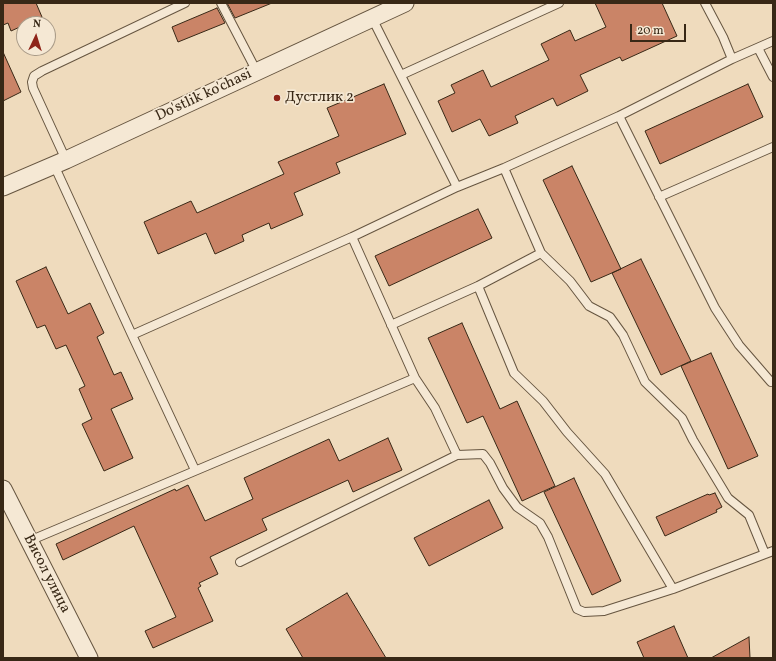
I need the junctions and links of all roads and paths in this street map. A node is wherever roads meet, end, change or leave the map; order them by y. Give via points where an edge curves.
1 (185, 3) edge
2 (221, 3) edge
3 (405, 3) edge
4 (559, 3) edge
5 (705, 3) edge
6 (372, 18) junction
7 (773, 41) edge
8 (758, 48) junction
9 (732, 59) junction
10 (256, 72) junction
11 (401, 74) junction
12 (773, 77) edge
13 (619, 116) junction
14 (773, 147) edge
15 (60, 163) junction
16 (504, 168) junction
17 (3, 187) edge
18 (457, 187) junction
19 (659, 197) junction
20 (352, 237) junction
21 (541, 253) junction
22 (478, 286) junction
23 (392, 325) junction
24 (132, 335) junction
25 (415, 378) junction
26 (772, 383) edge
27 (457, 455) junction
28 (195, 470) junction
29 (3, 489) edge
30 (29, 541) junction
31 (769, 552) edge
32 (240, 562) dead end
33 (673, 589) junction
34 (89, 658) edge

1 - 15 lane via 34,76 33,88
2 - 10 lane
3 - 6 street, Do'stlik ko'chasi
4 - 11 lane
5 - 9 lane
6 - 10 street, Do'stlik ko'chasi
6 - 11 lane
7 - 8 lane
8 - 9 lane
8 - 12 lane
9 - 13 lane
10 - 15 street, Do'stlik ko'chasi
11 - 18 lane
13 - 16 lane
13 - 19 lane
14 - 19 lane
15 - 17 street, Do'stlik ko'chasi
15 - 24 lane
16 - 18 lane
16 - 21 lane
18 - 20 lane
19 - 26 lane via 715,308 739,345
20 - 23 lane
20 - 24 lane
21 - 22 lane
21 - 31 lane via 570,281 589,306 610,317 623,335 645,382 682,418 728,498 749,516
22 - 23 lane
22 - 33 lane via 514,373 543,401 567,432 606,474
23 - 25 lane
24 - 28 lane
25 - 27 lane via 435,408
25 - 28 lane
27 - 32 lane
27 - 33 lane via 483,454 517,507 540,523 577,609 584,612 604,611
28 - 30 lane
29 - 30 street, Висол улица
30 - 34 street, Висол улица
31 - 33 lane

